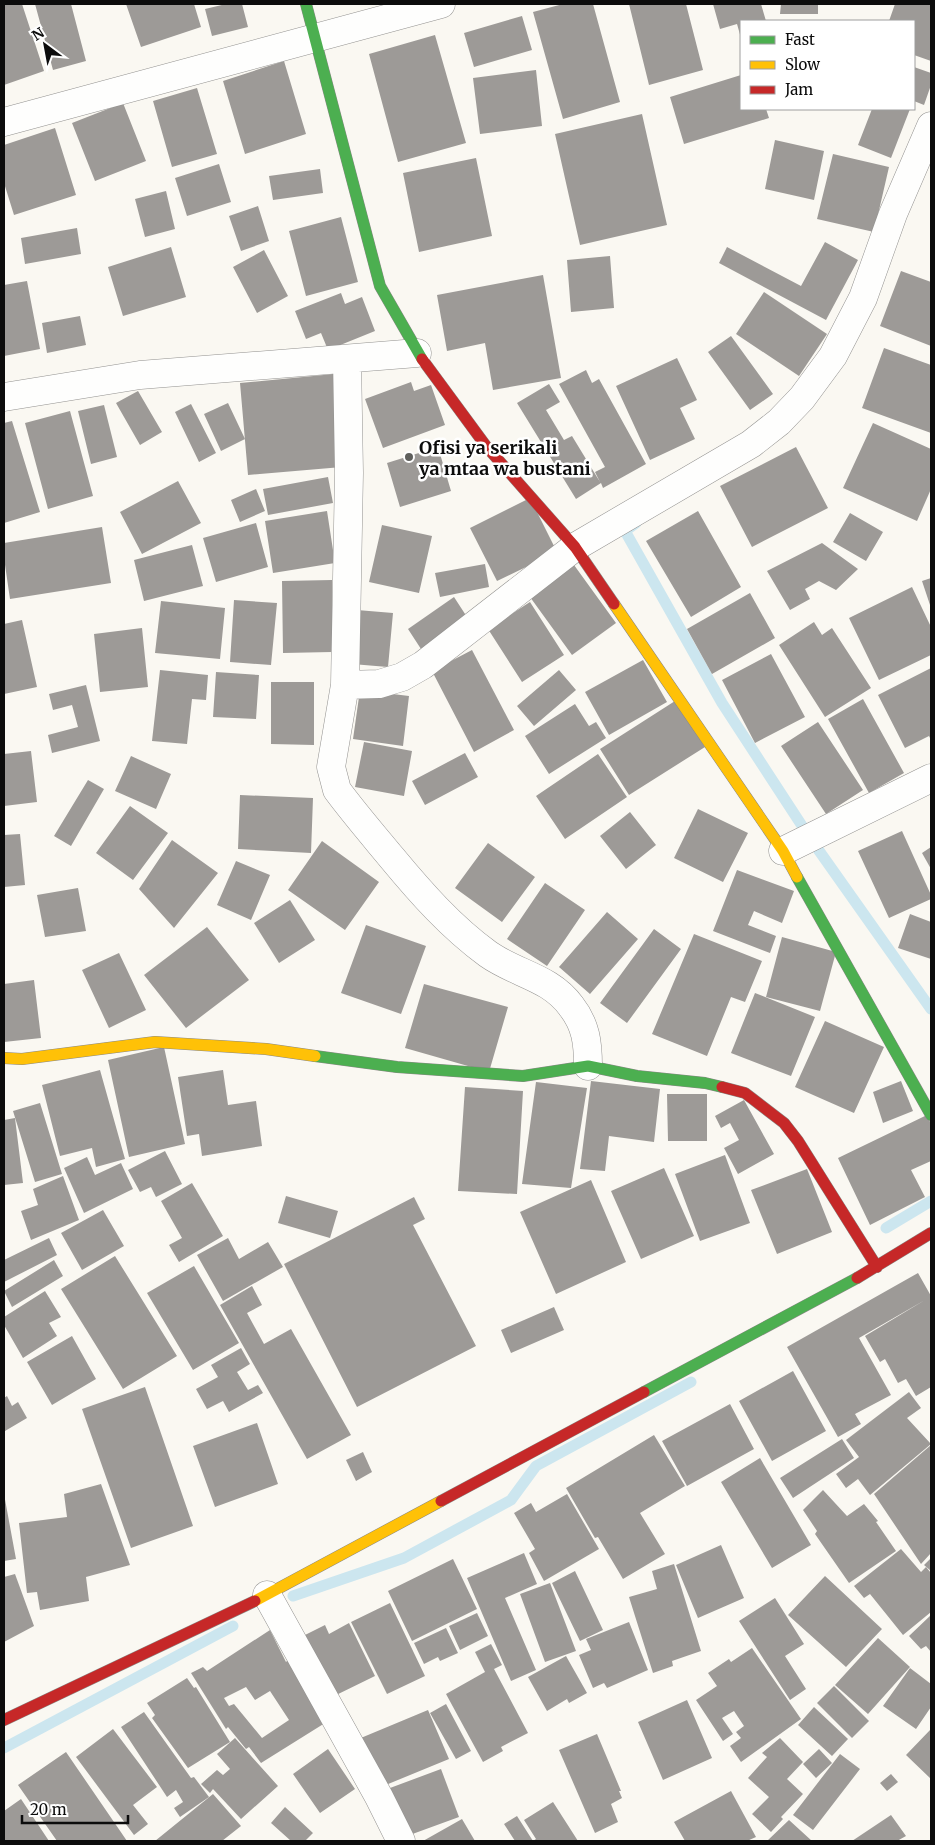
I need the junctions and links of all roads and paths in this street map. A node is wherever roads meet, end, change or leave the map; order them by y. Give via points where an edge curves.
1 (306, 4) edge
2 (441, 4) edge
3 (315, 38) junction
4 (4, 122) edge
5 (931, 126) edge
6 (417, 353) junction
7 (347, 359) junction
8 (4, 397) edge
9 (575, 547) junction
10 (345, 685) junction
11 (931, 778) edge
12 (783, 851) junction
13 (4, 1058) edge
14 (588, 1066) junction
15 (931, 1115) edge
16 (931, 1233) edge
17 (877, 1267) junction
18 (267, 1595) junction
19 (4, 1720) edge
20 (401, 1841) edge

1 - 3 street
2 - 3 street
3 - 4 street
3 - 6 street via 380,286
5 - 9 street via 893,214 862,298 833,356 802,398 751,444
6 - 7 street
6 - 9 street via 486,446
7 - 8 street via 140,375
7 - 10 street
9 - 10 street via 423,665 402,677 379,684
9 - 12 street
10 - 14 street via 331,767 337,790 427,899 450,922 490,955 550,984 571,1005 583,1025 588,1045
11 - 12 street
12 - 15 street
13 - 14 street via 22,1059 155,1042 266,1049 398,1067 522,1076
14 - 17 street via 637,1076 705,1083 745,1093 784,1122
16 - 17 street
17 - 18 street
18 - 19 street
18 - 20 street

